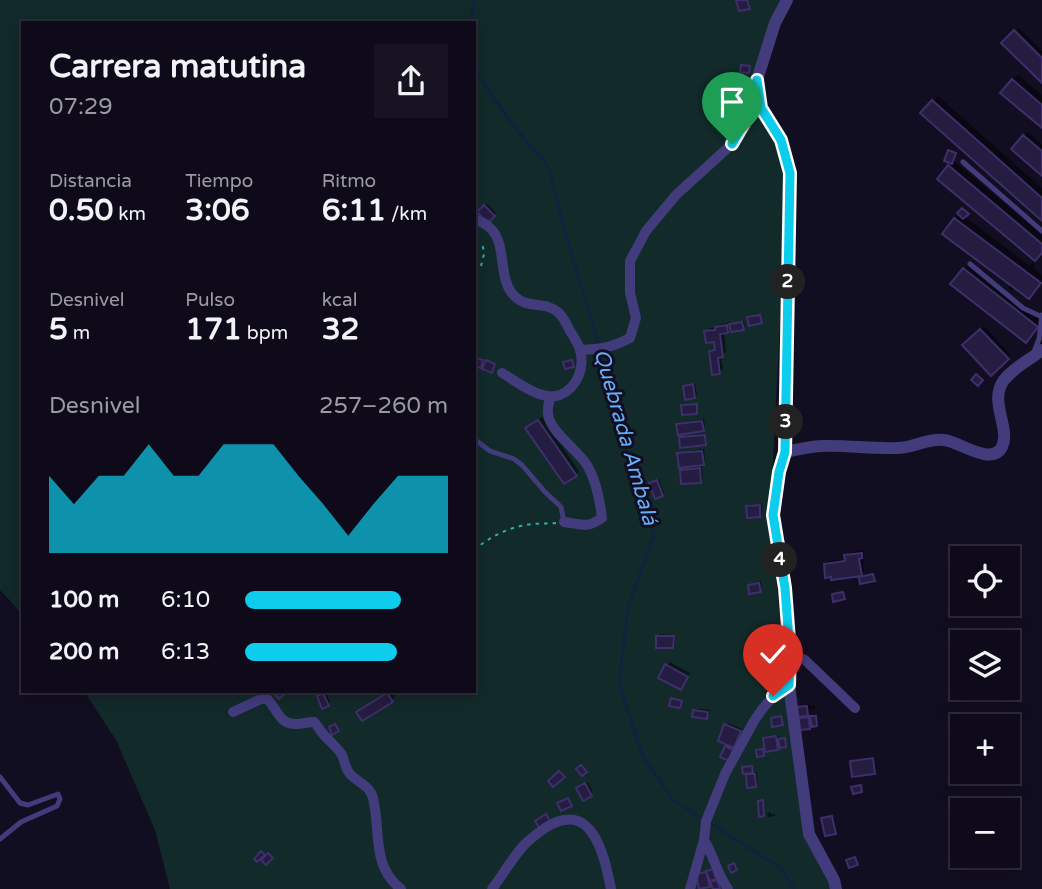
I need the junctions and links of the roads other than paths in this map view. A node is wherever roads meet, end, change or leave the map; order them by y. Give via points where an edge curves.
1 (787, 0) edge
2 (757, 80) junction
3 (963, 162) dead end
4 (476, 220) edge
5 (1042, 231) edge
6 (970, 264) dead end
7 (1042, 316) edge
8 (580, 350) junction
9 (1037, 354) edge
10 (502, 373) dead end
11 (550, 398) junction
12 (476, 440) edge
13 (785, 452) junction
14 (564, 522) joint
15 (790, 653) junction
16 (789, 685) junction
17 (855, 708) dead end
18 (233, 712) dead end
19 (0, 777) edge
20 (0, 839) edge
21 (704, 840) junction
22 (401, 889) edge
23 (492, 889) edge
24 (611, 889) edge
25 (690, 889) edge
26 (728, 889) edge
27 (836, 889) edge

1 - 2 street
2 - 8 street via 747,118 732,144 676,195 646,230 631,261 630,293 636,318 630,338 612,347
2 - 13 street via 761,108 781,140 790,173
3 - 5 lane
4 - 8 street via 497,237 509,289 520,301 557,311
6 - 7 lane via 1023,308
7 - 9 lane
8 - 11 street via 582,362 572,388
9 - 13 street via 1003,381 998,398 1004,435 1002,447 994,454 981,455 945,440 896,448 818,446
10 - 11 street
11 - 14 street via 548,417 587,466 601,505 602,518 593,524
12 - 14 lane via 522,465 561,507
13 - 15 street via 773,515
15 - 16 street
15 - 17 street via 804,660
16 - 21 street via 773,696 754,721 725,774 706,821
16 - 27 street via 809,834
18 - 22 street via 267,699 284,722 313,722 337,747 348,772 368,787 373,797 379,851 389,878
19 - 20 lane via 20,803 28,805 58,794 60,799 57,806 21,822
21 - 25 street
21 - 26 street
23 - 24 street via 524,845 562,819 584,823 594,834

